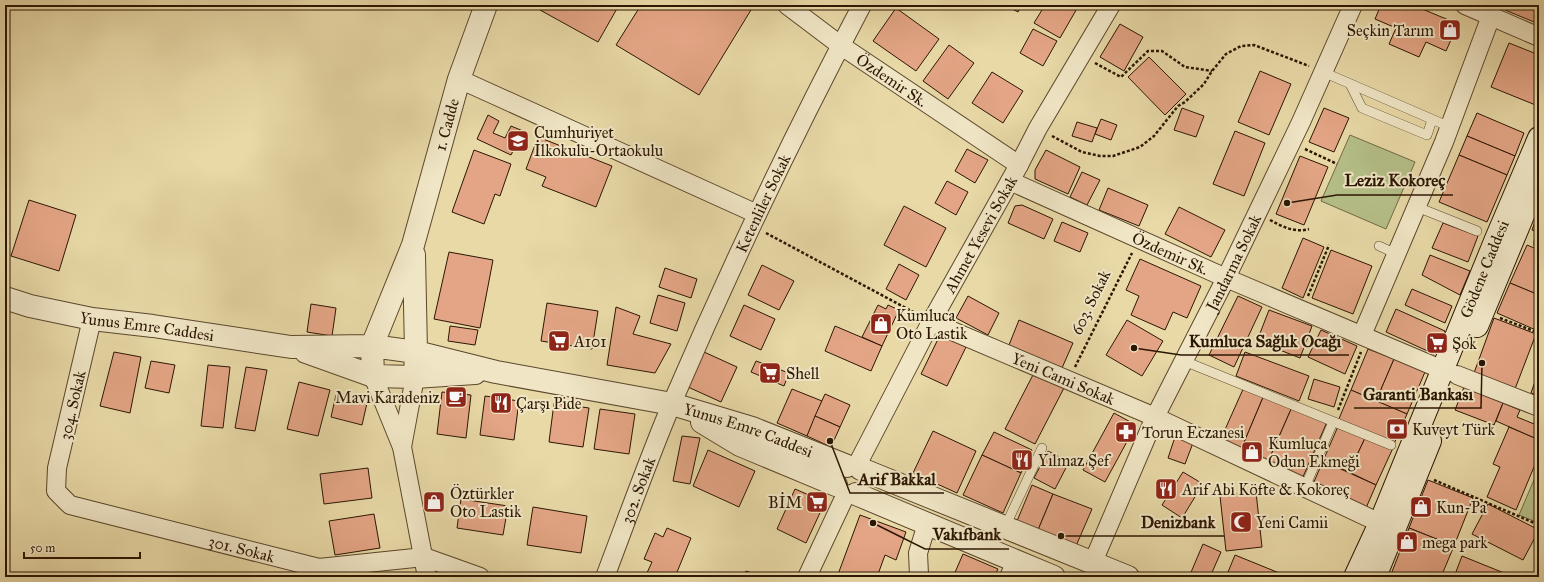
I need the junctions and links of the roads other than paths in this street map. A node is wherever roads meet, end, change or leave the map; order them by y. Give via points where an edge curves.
1 (486, 5) edge
2 (787, 5) edge
3 (862, 5) edge
4 (1111, 5) edge
5 (1353, 5) edge
6 (1465, 5) edge
7 (1493, 10) edge
8 (1539, 37) edge
9 (840, 45) junction
10 (1323, 72) junction
11 (459, 79) junction
12 (1350, 84) junction
13 (1432, 120) junction
14 (1450, 127) junction
15 (1539, 138) edge
16 (1019, 165) junction
17 (1539, 177) edge
18 (1010, 181) junction
19 (1417, 206) junction
20 (754, 220) junction
21 (1477, 231) dead end
22 (414, 246) junction
23 (1379, 246) dead end
24 (1397, 254) junction
25 (1226, 278) junction
26 (5, 298) edge
27 (92, 319) junction
28 (931, 322) junction
29 (1364, 336) junction
30 (372, 346) junction
31 (291, 347) junction
32 (416, 352) junction
33 (1184, 361) junction
34 (496, 372) junction
35 (1450, 372) junction
36 (373, 376) junction
37 (415, 377) junction
38 (672, 404) junction
39 (1539, 407) edge
40 (1154, 417) junction
41 (1333, 422) junction
42 (1391, 445) dead end
43 (402, 447) junction
44 (1042, 448) dead end
45 (850, 479) junction
46 (1305, 487) junction
47 (56, 492) joint
48 (1380, 523) junction
49 (927, 524) junction
50 (1005, 527) junction
51 (424, 557) junction
52 (1093, 562) junction
53 (1013, 569) edge
54 (427, 577) edge
55 (480, 577) edge
56 (605, 577) edge
57 (807, 577) edge
58 (922, 577) edge
59 (1054, 577) edge
60 (1128, 577) edge
61 (1355, 577) edge
62 (1375, 577) edge

1 - 11 street, 1. Cadde
2 - 9 street, Özdemir Sk.
3 - 9 street, Ketenliler Sokak
4 - 16 street, Ahmet Yesevi Sokak
5 - 10 street, Jandarma Sokak
6 - 7 street
7 - 8 street
7 - 14 street
9 - 16 street, Özdemir Sk.
9 - 20 street, Ketenliler Sokak
10 - 12 lane
10 - 25 street, Jandarma Sokak
11 - 20 street
11 - 22 street, 1. Cadde
12 - 13 lane
12 - 13 lane via 1362,108 1427,134
13 - 14 lane
14 - 19 street
15 - 35 street, Gödene Caddesi via 1496,239
16 - 18 street, Ahmet Yesevi Sokak
17 - 35 street, Gödene Caddesi via 1483,312
18 - 25 street, Özdemir Sk.
18 - 28 street, Ahmet Yesevi Sokak
19 - 21 lane
19 - 24 street
20 - 38 street, Ketenliler Sokak
22 - 30 street, 1. Cadde
22 - 32 street, 1. Cadde
23 - 24 lane
24 - 29 street
25 - 29 street, Özdemir Sk.
25 - 33 street, Jandarma Sokak
26 - 27 street, Yunus Emre Caddesi
27 - 31 street, Yunus Emre Caddesi
27 - 47 street, 304. Sokak via 57,468
28 - 40 street, Yeni Cami Sokak
28 - 45 street, Ahmet Yesevi Sokak
29 - 35 street, Özdemir Sk.
30 - 31 street, Yunus Emre Caddesi
30 - 32 street, Yunus Emre Caddesi
30 - 36 street
31 - 36 street, Yunus Emre Caddesi
32 - 34 street, Yunus Emre Caddesi
32 - 37 street, 1. Cadde
33 - 40 street, Jandarma Sokak
33 - 41 lane
34 - 37 street, Yunus Emre Caddesi
34 - 38 street, Yunus Emre Caddesi
35 - 39 street, Özdemir Sk.
35 - 48 street, Gödene Caddesi
35 - 62 street, Gödene Caddesi via 1418,472
36 - 37 street, Yunus Emre Caddesi
36 - 43 street
37 - 43 street
38 - 45 street, Yunus Emre Caddesi via 752,428
38 - 56 street, 302. Sokak
40 - 46 street, Yeni Cami Sokak
40 - 52 street, Jandarma Sokak
41 - 42 lane
41 - 46 lane
43 - 51 street
44 - 50 lane
45 - 49 street, Yunus Emre Caddesi
45 - 50 street, Yunus Emre Caddesi
45 - 57 street, Ahmet Yesevi Sokak
46 - 48 street, Yeni Cami Sokak
47 - 51 street, 301. Sokak via 70,505 319,568
48 - 61 street, Gödene Caddesi
49 - 53 street, Yunus Emre Caddesi
49 - 58 street via 918,553 919,575
50 - 52 street, Yunus Emre Caddesi
51 - 54 street
51 - 55 street, 301. Sokak
52 - 60 street, Yunus Emre Caddesi
53 - 59 street, Yunus Emre Caddesi

